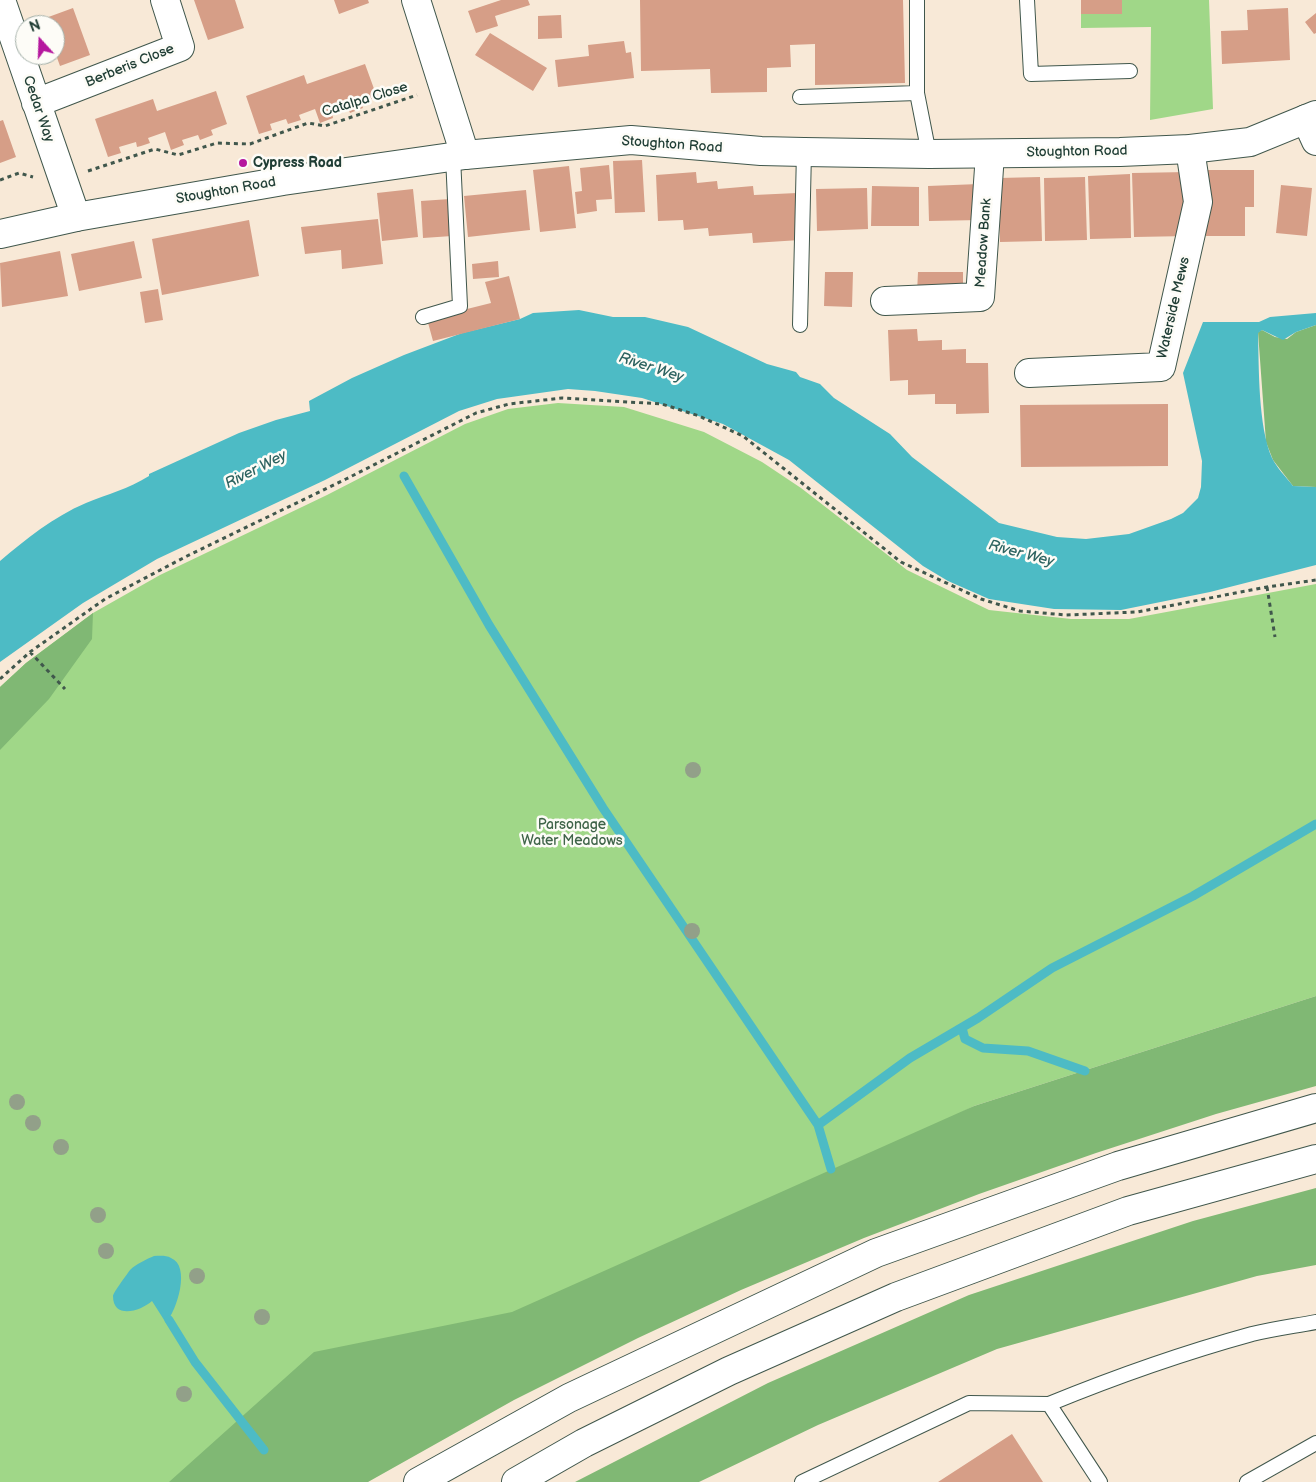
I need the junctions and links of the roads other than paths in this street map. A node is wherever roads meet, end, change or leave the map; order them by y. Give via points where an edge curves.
1 (2, 0) edge
2 (165, 0) edge
3 (416, 0) edge
4 (917, 0) edge
5 (1027, 0) edge
6 (1130, 70) dead end
7 (917, 93) junction
8 (800, 97) dead end
9 (36, 103) junction
10 (1313, 125) edge
11 (1190, 149) junction
12 (804, 152) junction
13 (929, 154) junction
14 (990, 154) junction
15 (459, 156) junction
16 (76, 217) junction
17 (0, 234) edge
18 (884, 301) dead end
19 (423, 317) dead end
20 (800, 325) dead end
21 (1029, 373) dead end
22 (1316, 1108) edge
23 (1316, 1159) edge
24 (1316, 1322) edge
25 (1050, 1404) junction
26 (1316, 1443) edge
27 (418, 1482) edge
28 (516, 1482) edge
29 (802, 1482) edge
30 (1100, 1482) edge
31 (1247, 1482) edge

1 - 9 main road, Cedar Way
2 - 9 main road, Berberis Close via 180,47
3 - 15 main road via 444,87
4 - 7 lane
5 - 6 lane via 1032,74
7 - 8 lane
7 - 13 lane
9 - 16 main road, Cedar Way
10 - 11 main road, Stoughton Road via 1250,142
11 - 14 main road, Stoughton Road
11 - 21 main road, Waterside Mews via 1198,202 1161,367
12 - 13 main road, Stoughton Road
12 - 15 main road, Stoughton Road via 631,140
12 - 20 lane
13 - 14 main road, Stoughton Road
14 - 18 main road, Meadow Bank via 980,297
15 - 16 main road, Stoughton Road via 282,181
15 - 19 lane via 460,306
16 - 17 main road, Stoughton Road
22 - 27 main road via 1118,1166 876,1253 569,1398
23 - 28 main road via 1128,1211 896,1297 729,1371 584,1443
24 - 25 lane via 1253,1334 1163,1361
25 - 29 lane via 969,1403
25 - 30 lane
26 - 31 lane

